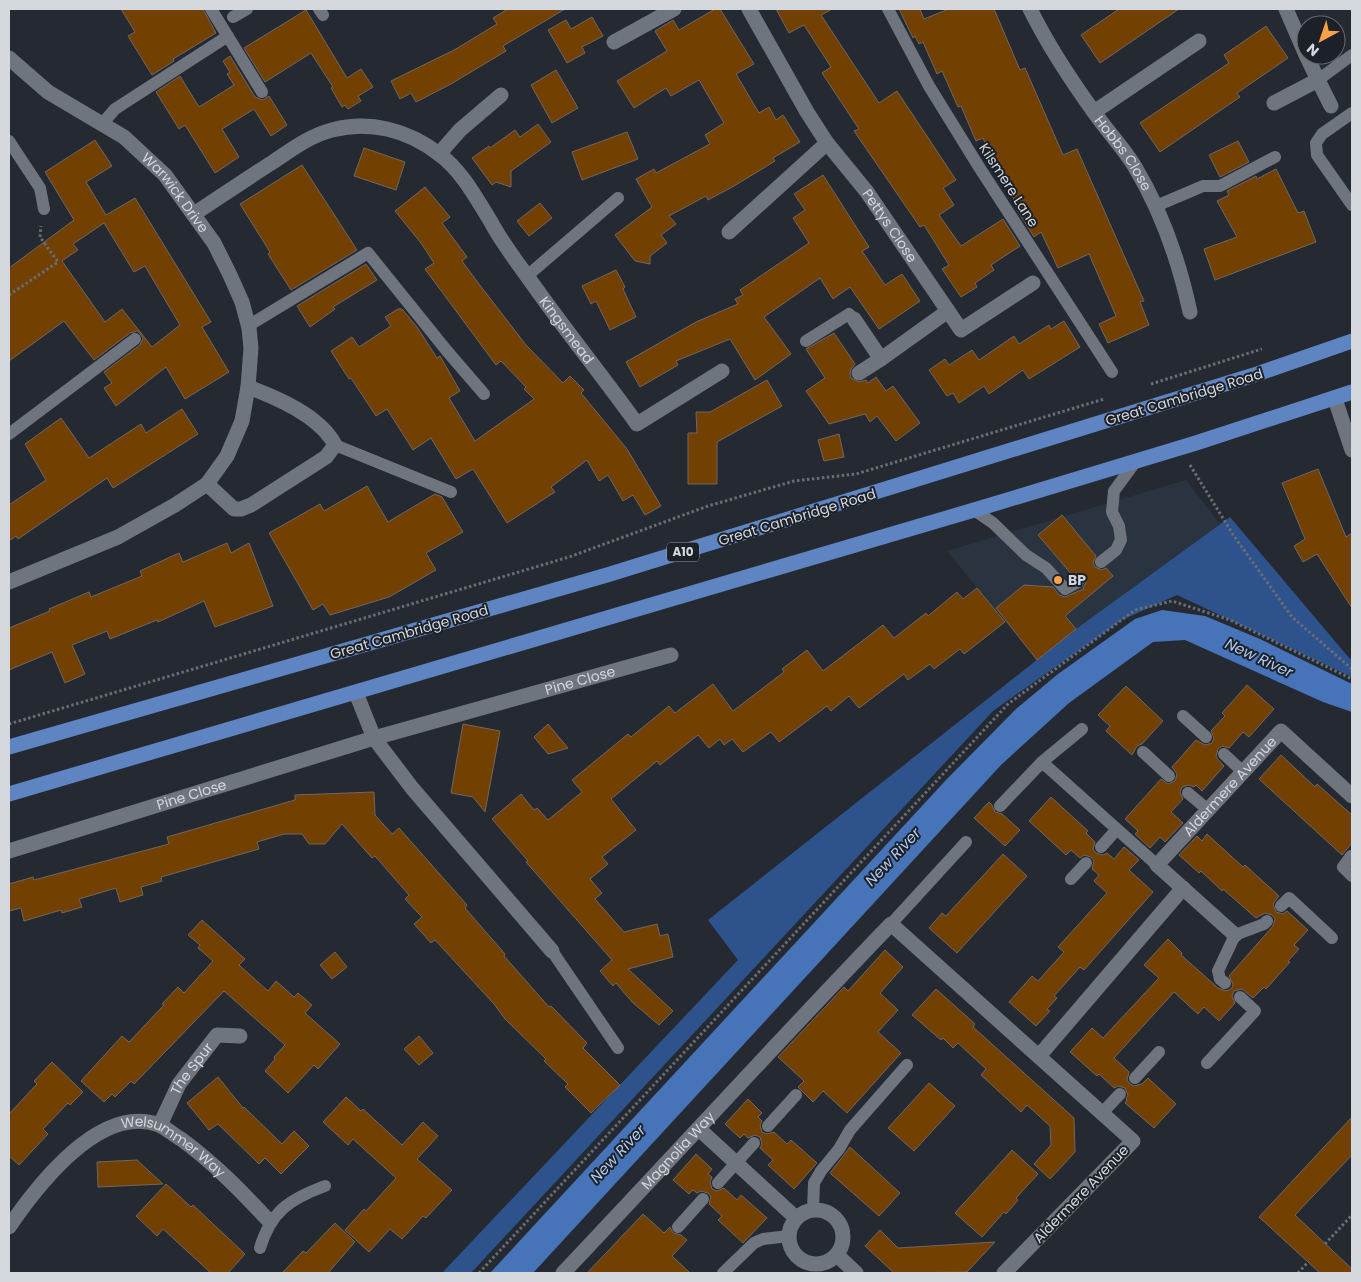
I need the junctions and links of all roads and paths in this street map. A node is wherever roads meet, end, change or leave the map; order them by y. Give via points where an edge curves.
1 (211, 9) edge
2 (247, 9) edge
3 (674, 9) edge
4 (749, 9) edge
5 (888, 9) edge
6 (1030, 9) edge
7 (1286, 9) edge
8 (233, 17) dead end
9 (1296, 32) edge
10 (228, 36) junction
11 (1199, 41) dead end
12 (614, 42) dead end
13 (1352, 55) edge
14 (9, 58) edge
15 (1311, 65) edge
16 (1318, 80) junction
17 (262, 92) dead end
18 (501, 95) dead end
19 (1274, 103) dead end
20 (1331, 106) joint
21 (1094, 112) junction
22 (1352, 113) edge
23 (1340, 122) junction
24 (102, 124) junction
25 (9, 141) edge
26 (827, 143) junction
27 (439, 154) junction
28 (1275, 157) dead end
29 (618, 198) dead end
30 (1352, 205) edge
31 (1156, 206) junction
32 (44, 210) joint
33 (194, 214) junction
34 (729, 232) dead end
35 (526, 276) junction
36 (1033, 283) dead end
37 (9, 295) edge
38 (948, 311) junction
39 (1190, 312) dead end
40 (854, 318) joint
41 (248, 326) junction
42 (135, 339) dead end
43 (806, 341) dead end
44 (1352, 342) edge
45 (1264, 349) dead end
46 (881, 359) junction
47 (722, 371) dead end
48 (1112, 372) dead end
49 (859, 373) dead end
50 (1146, 386) dead end
51 (248, 387) junction
52 (1352, 392) edge
53 (484, 394) dead end
54 (1109, 397) dead end
55 (1335, 399) junction
56 (9, 434) edge
57 (335, 445) junction
58 (1352, 450) edge
59 (1136, 461) junction
60 (1190, 465) dead end
61 (207, 484) junction
62 (451, 492) dead end
63 (974, 510) junction
64 (1101, 562) dead end
65 (9, 582) edge
66 (1078, 582) dead end
67 (671, 654) dead end
68 (1352, 669) edge
69 (1352, 679) edge
70 (356, 693) junction
71 (1183, 716) dead end
72 (9, 724) edge
73 (1082, 728) dead end
74 (1206, 737) dead end
75 (374, 738) junction
76 (9, 747) edge
77 (1143, 752) dead end
78 (1224, 754) dead end
79 (1042, 762) junction
80 (1243, 772) junction
81 (1169, 776) dead end
82 (1188, 793) dead end
83 (9, 794) edge
84 (1352, 796) edge
85 (1000, 806) dead end
86 (1208, 810) junction
87 (1117, 829) junction
88 (966, 842) dead end
89 (1101, 847) dead end
90 (9, 850) edge
91 (1352, 856) edge
92 (1086, 863) dead end
93 (1157, 864) junction
94 (1352, 876) edge
95 (1071, 879) dead end
96 (1183, 888) junction
97 (1281, 906) dead end
98 (1268, 921) dead end
99 (891, 924) junction
100 (1235, 935) junction
101 (1332, 938) dead end
102 (552, 951) joint
103 (1225, 984) dead end
104 (1240, 997) dead end
105 (240, 1036) dead end
106 (618, 1048) dead end
107 (1159, 1052) dead end
108 (1039, 1056) junction
109 (1207, 1063) dead end
110 (907, 1065) dead end
111 (1135, 1078) dead end
112 (1120, 1094) dead end
113 (796, 1095) dead end
114 (1102, 1113) junction
115 (160, 1125) junction
116 (768, 1126) dead end
117 (700, 1129) junction
118 (754, 1143) dead end
119 (736, 1163) junction
120 (718, 1183) dead end
121 (324, 1186) dead end
122 (703, 1199) dead end
123 (813, 1210) junction
124 (1352, 1215) edge
125 (796, 1218) junction
126 (270, 1222) junction
127 (9, 1228) edge
128 (678, 1228) dead end
129 (789, 1236) junction
130 (1325, 1244) dead end
131 (260, 1248) dead end
132 (837, 1255) junction
133 (1308, 1262) dead end
134 (479, 1273) edge
135 (563, 1273) edge
136 (723, 1273) edge
137 (856, 1273) edge
138 (1004, 1273) edge
139 (1298, 1273) edge

1 - 10 lane
2 - 8 lane
3 - 12 street
4 - 26 street, Pettys Close
5 - 48 lane, Kilsmere Lane via 929,86 974,159
6 - 21 street, Hobbs Close via 1064,69
7 - 9 street
10 - 17 lane
10 - 24 lane via 115,109
11 - 21 street
13 - 16 lane
14 - 24 street, Warwick Drive via 48,92
15 - 16 street
16 - 19 street
16 - 20 street
18 - 27 street via 460,130
20 - 23 lane
21 - 31 street, Hobbs Close via 1134,165
22 - 23 lane
23 - 30 lane via 1322,134 1316,143 1317,155
24 - 33 street, Warwick Drive via 124,137 166,175
25 - 32 lane via 40,188
26 - 34 street
26 - 38 street, Pettys Close via 867,192
27 - 33 street, Kingsmead via 394,130 362,126 332,130 296,147
27 - 35 street, Kingsmead via 477,198
28 - 31 lane via 1220,186 1203,186
29 - 35 lane
31 - 39 street, Hobbs Close
32 - 37 path via 40,237 58,262
33 - 41 street, Warwick Drive via 230,274
35 - 47 street, Kingsmead via 637,424
36 - 38 street, Pettys Close via 960,330
38 - 46 street
40 - 43 lane via 849,314
40 - 46 street
41 - 51 street, Warwick Drive via 251,348
41 - 53 lane via 368,253
42 - 56 lane
44 - 76 highway, Great Cambridge Road / A10 via 1254,376 607,575
45 - 50 path
46 - 49 street
51 - 57 street via 301,412 330,436
51 - 61 street, Warwick Drive via 235,440
52 - 55 highway
54 - 72 path via 856,474 794,481 708,506 568,557
55 - 58 street
55 - 59 highway
57 - 61 street via 326,458 241,509 234,510
57 - 62 lane
59 - 63 highway
59 - 64 lane via 1114,491 1112,512 1121,540 1116,550
60 - 68 path via 1234,536 1292,617
61 - 65 street, Warwick Drive via 118,537
63 - 66 lane via 994,523 1026,556 1046,568 1065,589
63 - 70 highway
67 - 75 street, Pine Close
69 - 134 path via 1230,620 1172,601 1135,610 1008,704
70 - 75 street
70 - 83 highway
71 - 74 lane
73 - 79 lane
75 - 90 street, Pine Close
75 - 102 street via 412,788
77 - 81 lane
78 - 80 lane
79 - 85 lane
79 - 87 lane
80 - 84 street, Aldermere Avenue via 1281,731
80 - 86 street, Aldermere Avenue
82 - 86 lane
86 - 93 street, Aldermere Avenue
87 - 89 lane
87 - 93 lane
88 - 99 lane
91 - 94 lane via 1343,867
92 - 95 lane
93 - 96 street
96 - 100 street
96 - 108 street
97 - 101 lane via 1289,898
98 - 100 lane
99 - 108 street, Aldermere Avenue
99 - 117 street, Magnolia Way
100 - 103 lane via 1218,971
102 - 106 lane
104 - 109 lane via 1255,1011
105 - 115 street, The Spur via 217,1035 179,1084
107 - 111 lane
108 - 114 street, Aldermere Avenue
110 - 123 lane via 850,1130 839,1150 821,1170 814,1183
112 - 114 lane
113 - 116 lane
114 - 138 street, Aldermere Avenue via 1133,1141
115 - 126 street, Welsummer Way via 197,1151
115 - 127 street, Welsummer Way via 148,1122 115,1124 91,1139 50,1173
117 - 119 street
117 - 135 street, Magnolia Way
118 - 119 lane
119 - 120 lane
119 - 125 street
121 - 126 lane via 302,1194
122 - 128 lane
123 - 125 street
123 - 132 street via 822,1210 838,1220 844,1238
124 - 130 path
125 - 129 street
126 - 131 lane
129 - 132 street via 790,1245 802,1260 820,1264
129 - 136 lane via 754,1243
132 - 137 street
133 - 139 path

